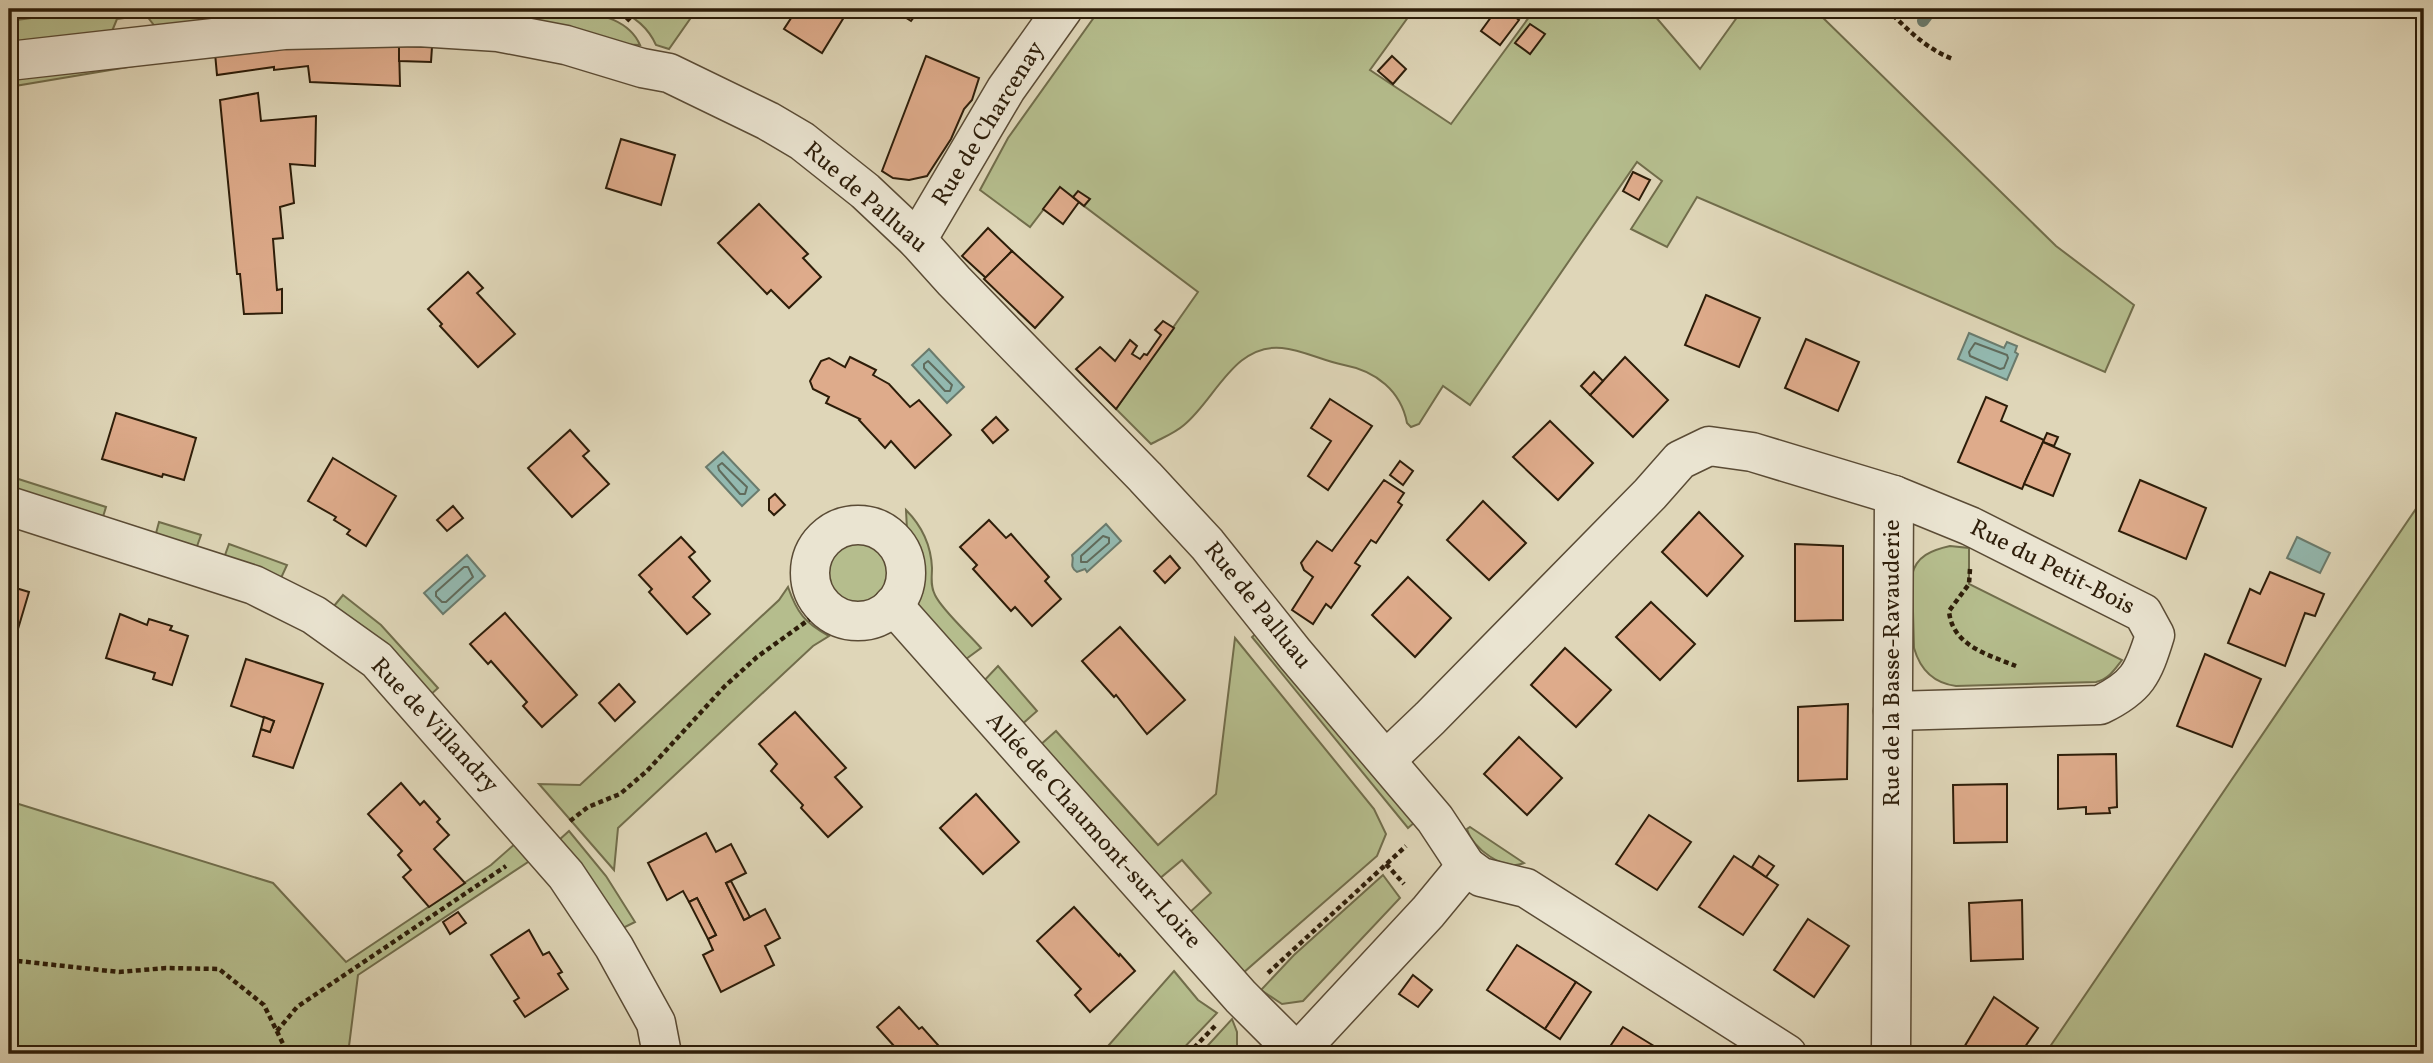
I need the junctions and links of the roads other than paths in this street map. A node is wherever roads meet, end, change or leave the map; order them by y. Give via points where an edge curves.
1 (1063, 9) edge
2 (9, 61) edge
3 (917, 240) junction
4 (1894, 495) junction
5 (9, 506) edge
6 (893, 605) dead end
7 (1893, 710) junction
8 (1385, 760) junction
9 (1466, 866) junction
10 (662, 1054) edge
11 (1297, 1054) edge
12 (1787, 1054) edge
13 (1891, 1054) edge

1 - 3 street, Rue de Charcenay via 1006,89
2 - 3 street, Rue de Palluau via 284,30 418,27 498,32 566,45 669,73 768,121 855,183
3 - 8 street, Rue de Palluau via 1207,544
4 - 7 street, Rue de la Basse-Ravauderie
4 - 7 street, Rue du Petit-Bois via 1970,526 2143,613 2155,635 2145,668 2124,693 2100,705
4 - 8 street, Rue de la Basse-Ravauderie via 1752,452 1709,446 1680,460
5 - 10 street, Rue de Villandry via 254,585 314,615 377,660 566,875 614,947 656,1023
6 - 11 street, Allée de Chaumont-sur-Loire via 1241,997
7 - 13 street, Rue de la Basse-Ravauderie
8 - 9 street, Rue de Palluau via 1435,819
9 - 11 street
9 - 12 street via 1481,877 1526,888

